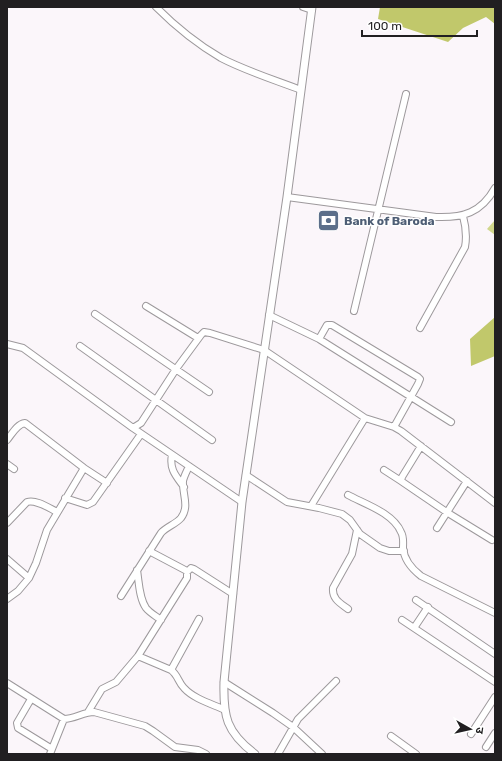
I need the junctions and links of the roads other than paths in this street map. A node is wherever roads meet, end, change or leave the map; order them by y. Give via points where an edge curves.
1 (156, 7) edge
2 (303, 7) edge
3 (312, 8) edge
4 (301, 90) junction
5 (406, 94) dead end
6 (495, 188) edge
7 (287, 197) junction
8 (378, 209) junction
9 (463, 216) junction
10 (146, 306) dead end
11 (354, 311) dead end
12 (95, 314) dead end
13 (269, 315) junction
14 (420, 328) dead end
15 (198, 338) junction
16 (319, 339) junction
17 (7, 344) edge
18 (80, 346) dead end
19 (264, 350) junction
20 (176, 368) junction
21 (209, 392) dead end
22 (411, 396) junction
23 (156, 400) junction
24 (365, 418) junction
25 (451, 422) dead end
26 (394, 427) junction
27 (133, 428) junction
28 (141, 434) junction
29 (7, 440) edge
30 (212, 440) dead end
31 (421, 446) junction
32 (172, 455) junction
33 (7, 464) edge
34 (189, 466) junction
35 (84, 468) junction
36 (14, 469) dead end
37 (384, 470) dead end
38 (246, 475) junction
39 (401, 481) junction
40 (467, 481) junction
41 (106, 483) junction
42 (184, 487) junction
43 (348, 495) dead end
44 (65, 498) junction
45 (242, 502) junction
46 (495, 503) edge
47 (311, 506) junction
48 (57, 512) junction
49 (448, 513) junction
50 (7, 523) edge
51 (437, 528) dead end
52 (357, 530) junction
53 (492, 540) dead end
54 (149, 551) junction
55 (404, 552) junction
56 (7, 559) edge
57 (137, 570) junction
58 (188, 572) junction
59 (29, 578) junction
60 (233, 594) junction
61 (121, 596) dead end
62 (7, 599) edge
63 (416, 600) dead end
64 (428, 607) junction
65 (348, 609) dead end
66 (495, 614) edge
67 (198, 619) dead end
68 (161, 620) junction
69 (402, 620) dead end
70 (414, 628) junction
71 (495, 654) edge
72 (138, 656) junction
73 (171, 670) junction
74 (336, 681) dead end
75 (224, 682) junction
76 (495, 682) edge
77 (7, 683) edge
78 (495, 697) edge
79 (31, 699) junction
80 (225, 710) junction
81 (88, 712) junction
82 (64, 719) junction
83 (293, 727) junction
84 (495, 733) edge
85 (472, 734) dead end
86 (391, 736) dead end
87 (486, 747) dead end
88 (51, 752) edge
89 (206, 754) edge
90 (255, 754) edge
91 (278, 754) edge
92 (322, 754) edge
93 (416, 754) edge

1 - 4 street via 180,29 221,57
2 - 3 street
3 - 4 street
4 - 7 street
5 - 8 street
6 - 9 street via 483,204
7 - 8 street
7 - 13 street
8 - 9 street via 436,217
8 - 11 street
9 - 14 street via 467,238 465,247
10 - 15 street
12 - 20 street
13 - 16 street
13 - 19 street
15 - 19 street via 207,332
15 - 20 street
16 - 22 street
16 - 22 street via 325,327 332,325 418,377 420,382
17 - 27 street via 23,348
18 - 23 street
19 - 24 street
19 - 38 street
20 - 21 street
20 - 23 street
22 - 25 street
22 - 26 street
23 - 27 street
23 - 30 street
24 - 26 street
24 - 47 street
26 - 31 street
27 - 28 street
28 - 32 street
28 - 41 street
29 - 35 street via 18,426 25,423
31 - 39 street
31 - 40 street
32 - 34 street
32 - 42 street via 173,471
33 - 36 street
34 - 42 street via 184,476
34 - 45 street
35 - 41 street
35 - 44 street
37 - 39 street
38 - 45 street
38 - 47 street via 287,502
39 - 49 street
40 - 46 street
40 - 49 street
41 - 44 street via 90,504
42 - 54 street via 184,513 164,529
43 - 55 street via 383,513 394,522 402,533
44 - 48 street
45 - 60 street
47 - 52 street via 342,514
48 - 50 street via 30,501
48 - 59 street via 47,530
49 - 51 street
49 - 53 street
52 - 55 street via 380,548
52 - 65 street via 352,554 332,593 337,602
54 - 57 street
54 - 58 street
55 - 66 street via 411,567 420,576
56 - 59 street
57 - 61 street
57 - 68 street via 145,606
58 - 60 street via 191,568 194,569
58 - 68 street via 187,578
59 - 62 street
60 - 75 street
63 - 64 street
64 - 70 street
64 - 71 street
67 - 73 street
68 - 72 street
69 - 70 street
70 - 76 street
72 - 73 street
72 - 81 street via 116,682 102,689
73 - 80 street via 187,691
74 - 83 street
75 - 80 street
75 - 83 street
77 - 79 street
78 - 85 street
79 - 82 street
79 - 88 street via 17,723 18,728
80 - 90 street via 233,733 241,744
81 - 82 street via 72,719
81 - 89 street via 146,726 175,747 198,750
82 - 88 street
83 - 91 street
83 - 92 street
84 - 87 street
86 - 93 street

